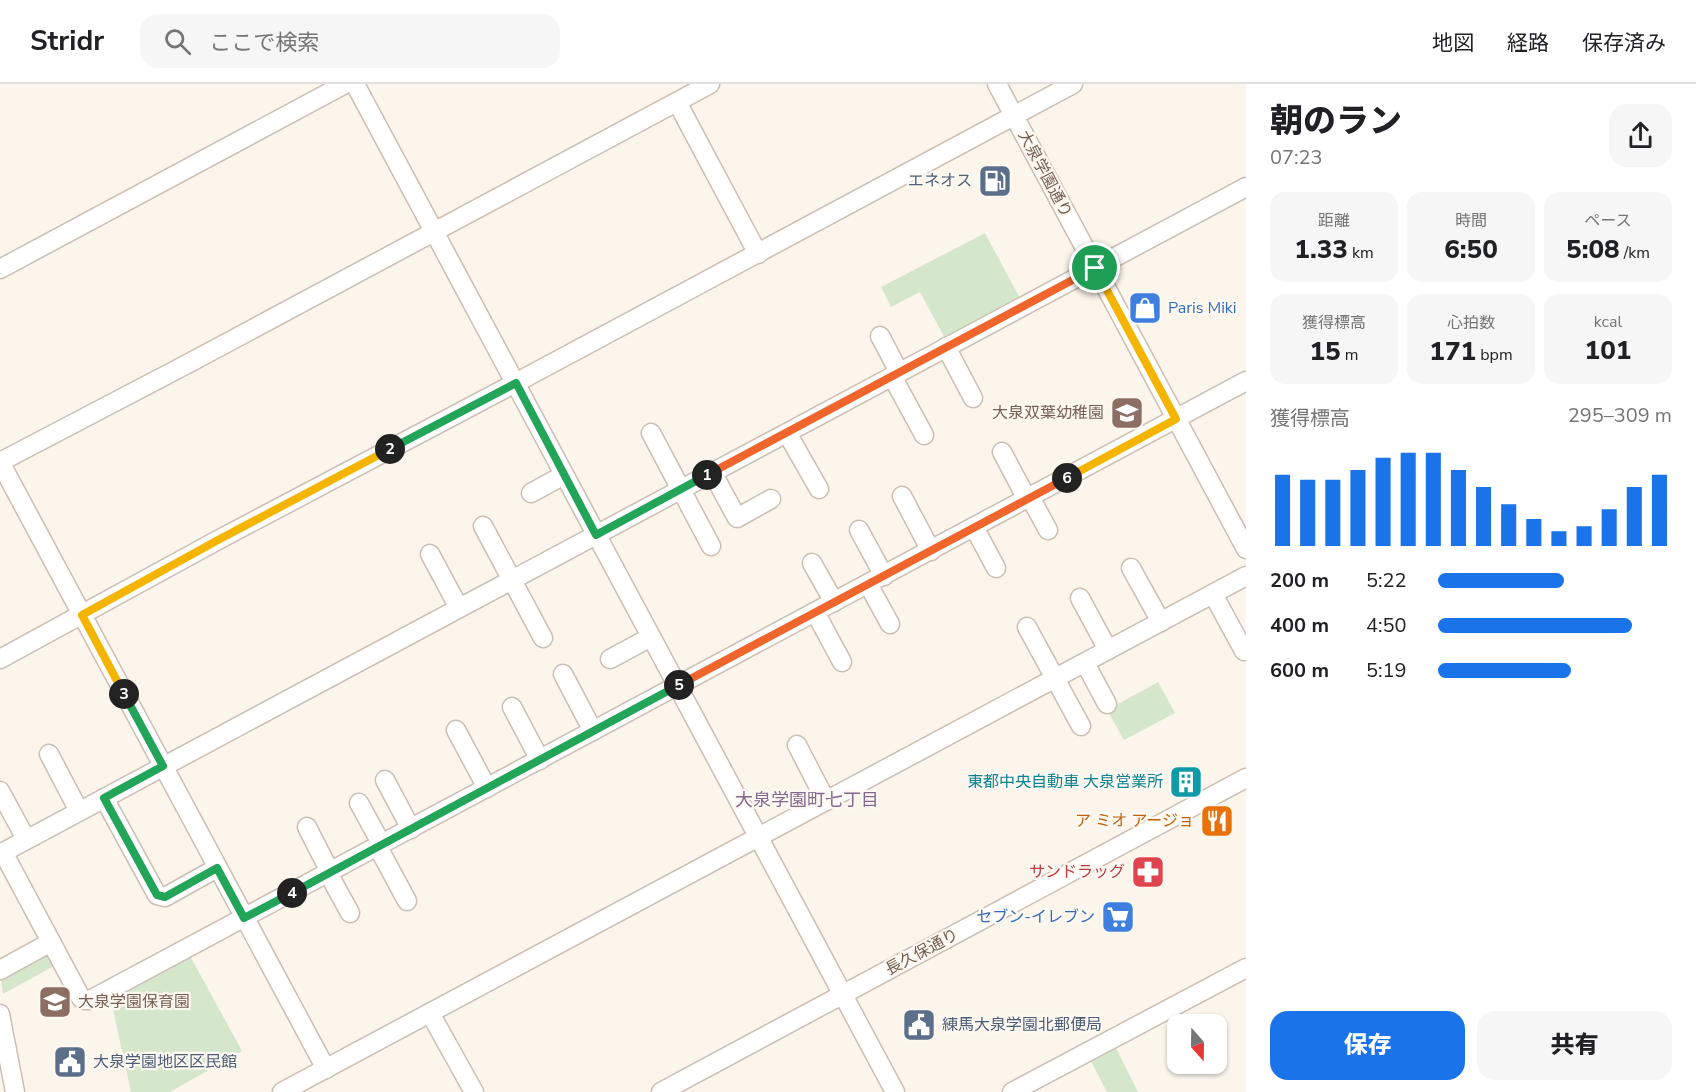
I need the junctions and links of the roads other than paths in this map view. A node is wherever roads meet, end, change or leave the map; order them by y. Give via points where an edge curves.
1 (345, 84) edge
2 (355, 84) edge
3 (710, 84) edge
4 (997, 84) edge
5 (1073, 84) edge
6 (677, 102) junction
7 (1013, 115) junction
8 (1246, 187) edge
9 (434, 232) junction
10 (758, 254) junction
11 (1095, 268) junction
12 (0, 269) edge
13 (880, 336) dead end
14 (946, 347) junction
15 (896, 374) junction
16 (1246, 381) edge
17 (516, 383) junction
18 (973, 398) dead end
19 (1176, 419) junction
20 (651, 432) dead end
21 (787, 433) junction
22 (924, 435) dead end
23 (1002, 452) dead end
24 (0, 462) edge
25 (712, 472) junction
26 (564, 475) junction
27 (681, 489) junction
28 (819, 489) dead end
29 (531, 494) dead end
30 (902, 496) dead end
31 (1029, 498) junction
32 (771, 500) dead end
33 (483, 526) dead end
34 (974, 527) junction
35 (859, 530) dead end
36 (1048, 530) dead end
37 (596, 535) junction
38 (711, 546) dead end
39 (1246, 549) edge
40 (931, 551) junction
41 (430, 555) dead end
42 (812, 563) dead end
43 (996, 568) dead end
44 (1131, 568) dead end
45 (1246, 576) edge
46 (512, 580) junction
47 (876, 580) junction
48 (1213, 594) junction
49 (1080, 598) dead end
50 (834, 602) junction
51 (459, 608) junction
52 (815, 612) junction
53 (82, 615) junction
54 (1161, 622) junction
55 (890, 624) dead end
56 (1028, 627) dead end
57 (651, 637) junction
58 (543, 638) dead end
59 (1108, 650) junction
60 (1244, 651) dead end
61 (0, 659) edge
62 (610, 659) dead end
63 (842, 662) dead end
64 (1085, 663) junction
65 (563, 674) dead end
66 (1055, 679) junction
67 (677, 686) junction
68 (1107, 704) dead end
69 (512, 707) dead end
70 (1081, 726) dead end
71 (456, 730) dead end
72 (593, 731) junction
73 (797, 745) dead end
74 (49, 754) dead end
75 (540, 760) junction
76 (163, 766) junction
77 (1246, 778) edge
78 (385, 780) dead end
79 (487, 788) junction
80 (0, 791) edge
81 (104, 798) junction
82 (826, 801) junction
83 (359, 803) dead end
84 (79, 811) junction
85 (307, 827) dead end
86 (411, 829) junction
87 (759, 837) junction
88 (26, 840) junction
89 (380, 846) junction
90 (1, 853) edge
91 (217, 868) junction
92 (329, 873) junction
93 (407, 902) dead end
94 (350, 913) dead end
95 (244, 918) junction
96 (51, 942) junction
97 (1246, 968) edge
98 (0, 970) edge
99 (843, 994) junction
100 (430, 1013) junction
101 (0, 1014) edge
102 (326, 1069) junction
103 (15, 1092) edge
104 (282, 1092) edge
105 (474, 1092) edge
106 (661, 1092) edge
107 (895, 1092) edge
108 (1012, 1092) edge

1 - 12 street
2 - 9 street
3 - 6 street
4 - 7 street, 大泉学園通り
5 - 7 street
6 - 9 street
6 - 10 street
7 - 10 street
7 - 11 street, 大泉学園通り
8 - 11 street
9 - 17 street
9 - 24 street
10 - 17 street
11 - 14 street
11 - 19 street, 大泉学園通り
13 - 15 street
14 - 15 street
14 - 18 street
15 - 21 street
15 - 22 street
16 - 19 street
17 - 26 street
17 - 53 street
19 - 31 street
19 - 39 street, 大泉学園通り
20 - 27 street
21 - 25 street
21 - 28 street
23 - 31 street
24 - 53 street
25 - 27 street
25 - 32 street via 737,518
26 - 29 street
26 - 37 street
27 - 37 street
27 - 38 street
30 - 40 street
31 - 34 street
31 - 36 street
33 - 46 street
34 - 40 street
34 - 43 street
35 - 47 street
37 - 46 street
37 - 57 street
40 - 47 street
41 - 51 street
42 - 50 street
44 - 54 street
45 - 48 street
46 - 51 street
46 - 58 street
47 - 50 street
47 - 55 street
48 - 54 street
48 - 60 street
49 - 59 street
50 - 52 street
51 - 76 street
52 - 63 street
52 - 67 street
53 - 61 street
53 - 76 street
54 - 59 street
56 - 66 street
57 - 62 street
57 - 67 street
59 - 64 street
64 - 66 street
64 - 68 street
65 - 72 street
66 - 70 street
66 - 82 street
67 - 72 street
67 - 87 street
69 - 75 street
71 - 79 street
72 - 75 street
73 - 82 street
74 - 84 street
75 - 79 street
76 - 81 street
76 - 91 street
77 - 99 street, 長久保通り
78 - 86 street
79 - 86 street
80 - 88 street
81 - 84 street
81 - 91 street via 157,895 165,897
82 - 87 street
83 - 89 street
84 - 88 street
85 - 92 street
86 - 89 street
87 - 99 street
87 - 100 street
88 - 90 street
89 - 92 street
89 - 93 street
90 - 96 street
91 - 95 street
92 - 94 street
92 - 95 street
95 - 96 street via 90,1000 81,998
95 - 102 street
96 - 98 street
97 - 108 street
99 - 106 street, 長久保通り
99 - 107 street
100 - 102 street
100 - 105 street
101 - 103 street
102 - 104 street

